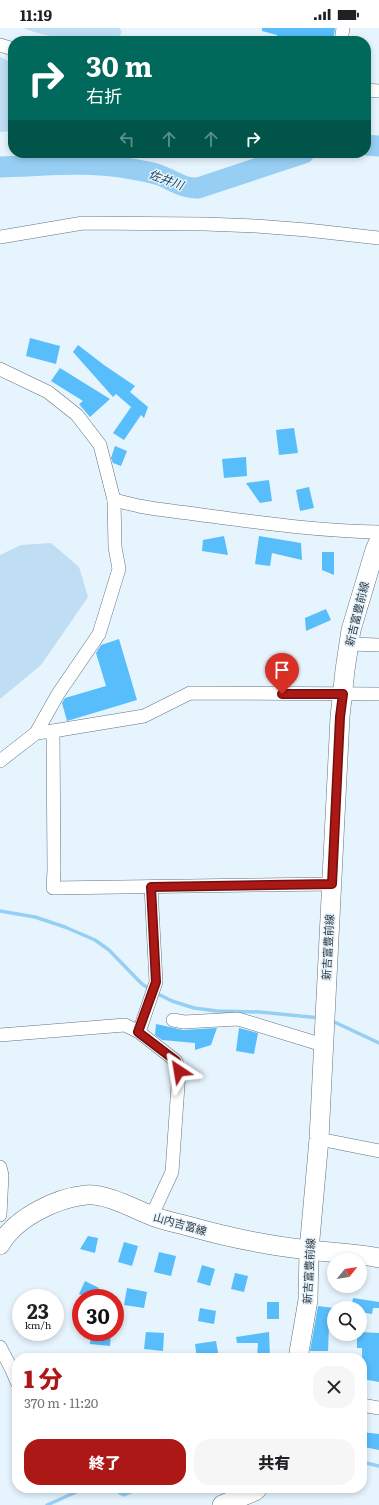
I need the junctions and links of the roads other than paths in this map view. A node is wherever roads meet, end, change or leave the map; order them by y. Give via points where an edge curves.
1 (0, 237) edge
2 (379, 238) edge
3 (0, 369) edge
4 (114, 500) junction
5 (379, 532) edge
6 (379, 541) edge
7 (349, 644) junction
8 (379, 645) edge
9 (343, 694) junction
10 (379, 694) edge
11 (53, 731) junction
12 (36, 732) junction
13 (0, 761) edge
14 (332, 884) junction
15 (151, 887) junction
16 (173, 1020) dead end
17 (138, 1032) junction
18 (0, 1035) edge
19 (323, 1045) junction
20 (319, 1139) junction
21 (379, 1151) edge
22 (0, 1167) edge
23 (0, 1215) edge
24 (152, 1216) junction
25 (3, 1234) edge
26 (309, 1250) junction
27 (379, 1258) edge
28 (0, 1347) edge
29 (299, 1353) edge
30 (12, 1368) edge
31 (367, 1406) edge
32 (379, 1408) edge
33 (250, 1493) edge
34 (222, 1505) edge

1 - 2 street via 83,223 256,226
3 - 4 street via 48,392 77,416 100,445
4 - 5 street via 156,509 270,523
4 - 12 street via 118,568 99,634 58,694
6 - 7 main road, 新吉富豊前線
7 - 8 street
7 - 9 main road, 新吉富豊前線
9 - 10 street
9 - 11 street via 190,693 144,716
9 - 14 main road, 新吉富豊前線
11 - 12 street
11 - 15 street via 53,888
12 - 13 street
14 - 15 street
14 - 19 main road, 新吉富豊前線
15 - 17 street via 156,982
16 - 19 street via 184,1022 238,1019
17 - 18 street via 125,1025
17 - 24 street via 176,1061 179,1071 172,1172
19 - 20 main road, 新吉富豊前線
20 - 21 street
20 - 26 main road, 新吉富豊前線
22 - 23 street
24 - 25 main road, 山内吉富線 via 112,1199 88,1195 52,1203
24 - 26 main road, 山内吉富線 via 216,1234
26 - 27 main road, 山内吉富線 via 362,1254
26 - 29 main road, 新吉富豊前線 via 308,1300
28 - 30 street
31 - 32 street
33 - 34 main road

